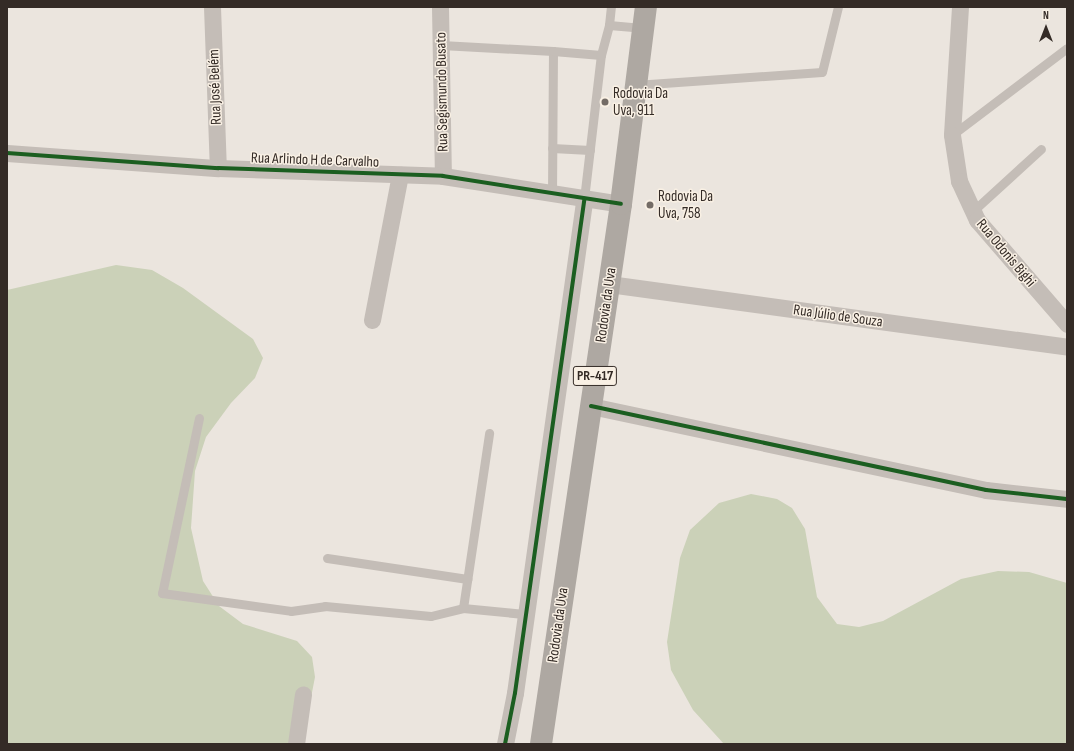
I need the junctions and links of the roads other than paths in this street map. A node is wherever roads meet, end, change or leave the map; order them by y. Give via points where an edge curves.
1 (212, 7) edge
2 (440, 7) edge
3 (611, 7) edge
4 (838, 7) edge
5 (960, 7) edge
6 (644, 17) edge
7 (609, 25) junction
8 (441, 45) junction
9 (1067, 48) edge
10 (553, 51) junction
11 (601, 55) junction
12 (635, 85) junction
13 (952, 135) junction
14 (552, 148) junction
15 (1041, 149) dead end
16 (590, 150) junction
17 (7, 153) edge
18 (218, 168) junction
19 (400, 175) junction
20 (444, 176) junction
21 (552, 194) junction
22 (584, 199) junction
23 (621, 204) junction
24 (973, 211) junction
25 (609, 284) junction
26 (372, 320) dead end
27 (1067, 324) edge
28 (1067, 347) edge
29 (591, 406) junction
30 (199, 418) dead end
31 (489, 433) dead end
32 (1067, 499) edge
33 (327, 558) dead end
34 (467, 579) junction
35 (463, 608) junction
36 (524, 614) junction
37 (304, 694) dead end
38 (296, 744) edge
39 (505, 744) edge
40 (541, 744) edge

1 - 18 street, Rua José Belém
2 - 8 street, Rua Segismundo Busato
3 - 7 lane
4 - 12 lane via 822,72
5 - 13 street, Rua Odonis Bighi
6 - 7 lane
6 - 12 highway, Rodovia da Uva / PR-417
7 - 11 lane
8 - 10 lane
8 - 20 street, Rua Segismundo Busato
9 - 13 lane
10 - 11 lane
10 - 14 lane
11 - 16 lane
12 - 23 highway, Rodovia da Uva / PR-417
13 - 24 street, Rua Odonis Bighi via 959,181
14 - 16 lane
14 - 21 lane
15 - 24 lane
16 - 22 lane
17 - 18 street, Rua Arlindo H de Carvalho
18 - 19 street, Rua Arlindo H de Carvalho
19 - 20 street, Rua Arlindo H de Carvalho
19 - 26 street
20 - 21 street, Rua Arlindo H de Carvalho
21 - 22 street, Rua Arlindo H de Carvalho
22 - 23 street, Rua Arlindo H de Carvalho
22 - 36 street
23 - 25 highway, Rodovia da Uva / PR-417
24 - 27 street, Rua Odonis Bighi via 1004,254
25 - 28 street, Rua Júlio de Souza
25 - 29 highway, Rodovia da Uva / PR-417
29 - 32 street via 986,490
29 - 40 highway, Rodovia da Uva / PR-417
30 - 35 lane via 162,593 291,611 325,606 430,616
31 - 34 lane
33 - 34 lane
34 - 35 lane
35 - 36 lane
36 - 39 street via 515,693
37 - 38 street

